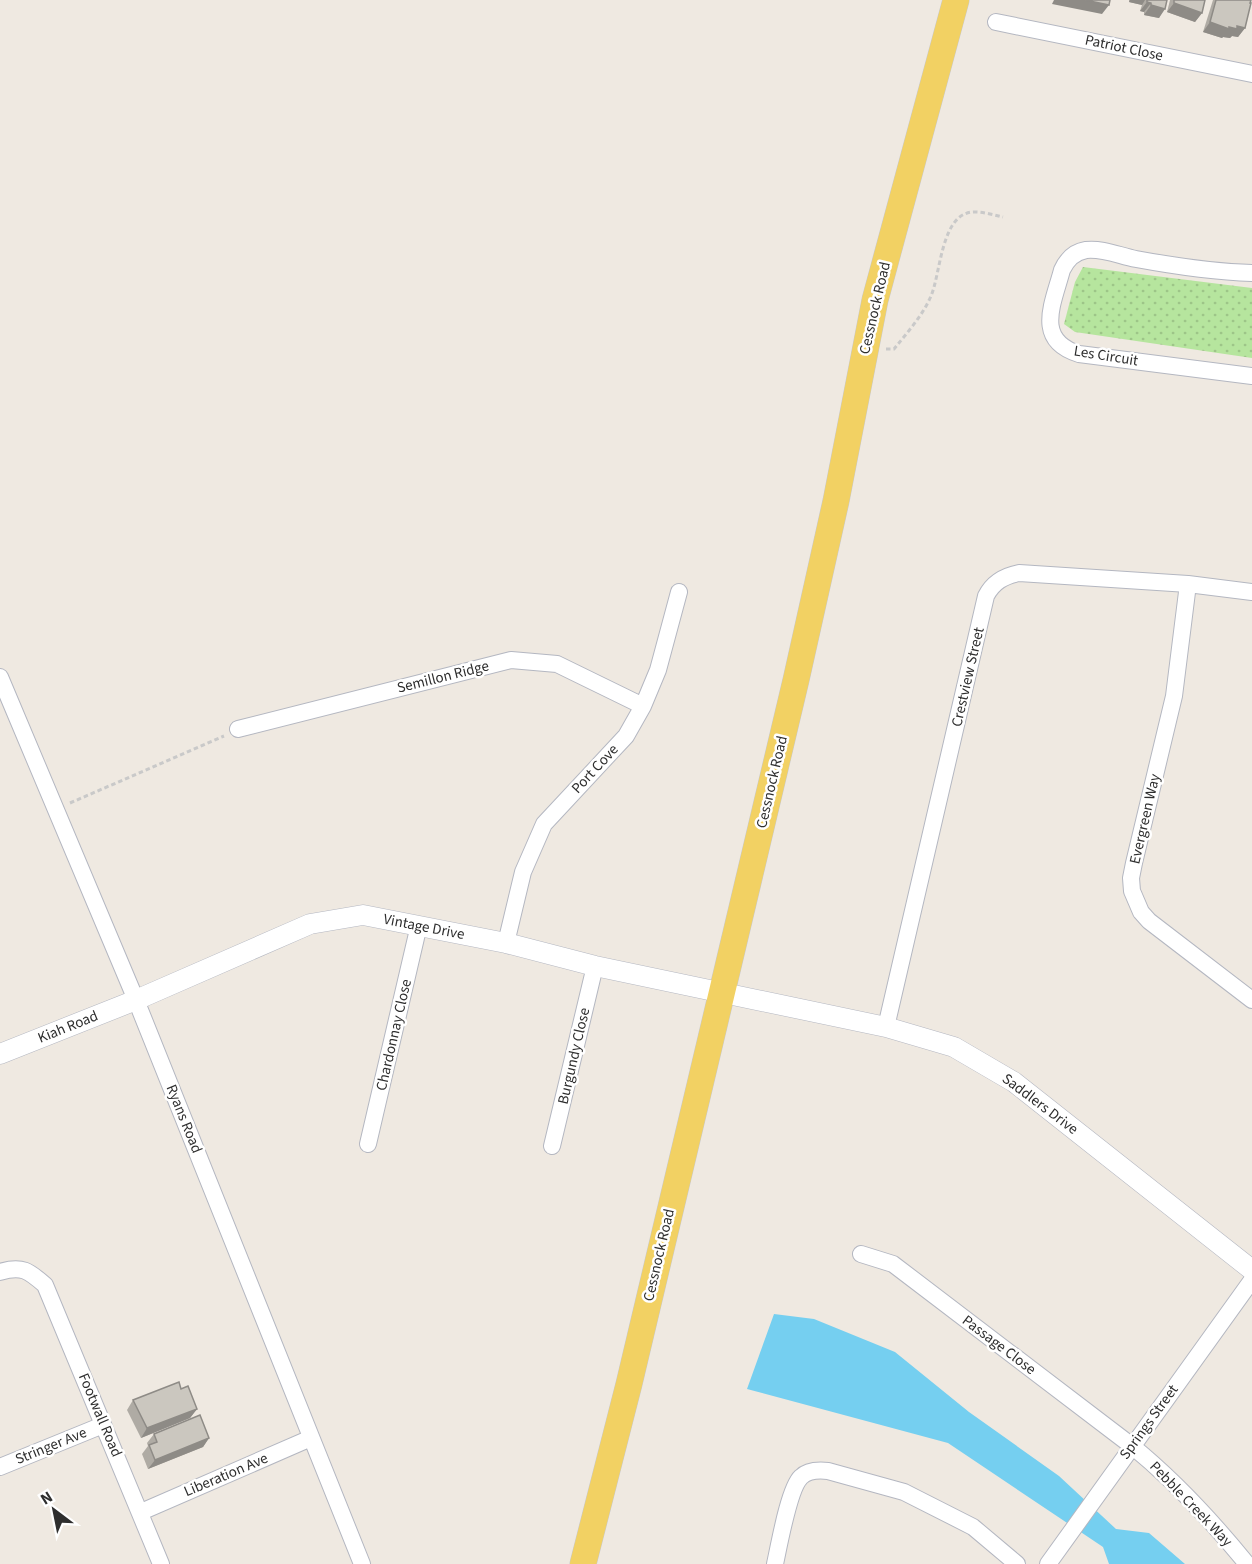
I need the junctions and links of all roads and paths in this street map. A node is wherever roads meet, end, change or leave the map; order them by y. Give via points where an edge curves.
1 (956, 0) edge
2 (996, 21) dead end
3 (1252, 74) edge
4 (1003, 217) dead end
5 (1252, 273) edge
6 (881, 349) dead end
7 (1252, 376) edge
8 (1188, 584) junction
9 (679, 592) dead end
10 (1252, 592) edge
11 (0, 677) edge
12 (643, 705) junction
13 (238, 729) joint
14 (55, 810) junction
15 (419, 926) junction
16 (506, 943) junction
17 (595, 966) junction
18 (721, 993) junction
19 (1252, 999) edge
20 (136, 1000) junction
21 (886, 1027) junction
22 (0, 1054) edge
23 (368, 1144) dead end
24 (552, 1146) dead end
25 (861, 1254) dead end
26 (1252, 1270) edge
27 (0, 1272) edge
28 (1252, 1280) edge
29 (103, 1425) junction
30 (311, 1438) junction
31 (1132, 1446) junction
32 (0, 1467) edge
33 (141, 1512) junction
34 (1052, 1557) edge
35 (161, 1564) edge
36 (362, 1564) edge
37 (583, 1564) edge
38 (775, 1564) edge
39 (1017, 1564) edge
40 (1247, 1564) edge

1 - 18 main road, Cessnock Road via 875,300 826,548
2 - 3 street, Patriot Close
4 - 6 path via 975,212 957,219 948,231 931,296 894,349
5 - 7 street, Les Circuit via 1083,250 1066,262 1062,270 1049,323 1057,342 1079,354
8 - 10 street, Crestview Street
8 - 19 street, Evergreen Way via 1174,696 1134,863 1132,891 1149,921
8 - 21 street, Crestview Street via 1019,573 1002,578 989,590
9 - 12 street, Port Cove via 658,670
11 - 14 street, Ryans Road
12 - 13 street, Semillon Ridge via 557,664 511,660
12 - 16 street, Port Cove via 626,736 544,824 523,872
13 - 14 path
14 - 20 street, Ryans Road
15 - 16 street, Vintage Drive
15 - 20 street, Vintage Drive via 363,915 310,924
15 - 23 street, Chardonnay Close
16 - 17 street, Vintage Drive
17 - 18 street, Vintage Drive
17 - 24 street, Burgundy Close
18 - 21 street, Saddlers Drive
18 - 37 main road, Cessnock Road
20 - 22 street, Kiah Road
20 - 30 street, Ryans Road
21 - 26 street, Saddlers Drive via 954,1047 1014,1082
25 - 31 street, Passage Close via 893,1264
27 - 29 street, Footwall Road via 13,1267 30,1272 45,1285
28 - 31 street, Springs Street
29 - 32 street, Stringer Ave
29 - 33 street, Footwall Road
30 - 33 street, Liberation Ave
30 - 36 street, Ryans Road
31 - 34 street, Springs Street
31 - 40 street, Pebble Creek Way via 1212,1522
33 - 35 street, Footwall Road
38 - 39 street via 794,1487 801,1476 816,1470 904,1492 973,1527

